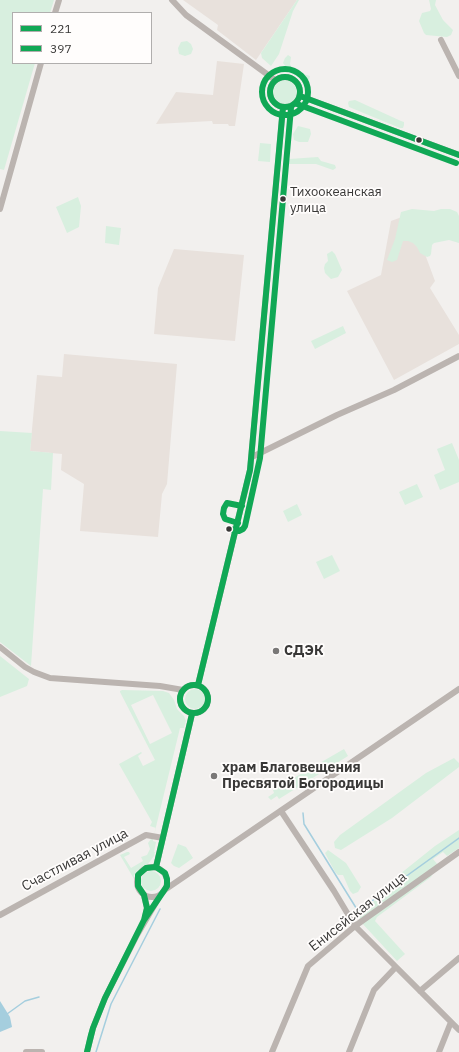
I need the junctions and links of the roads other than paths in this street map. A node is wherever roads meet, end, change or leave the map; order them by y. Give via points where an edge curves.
1 (59, 0) edge
2 (172, 0) edge
3 (55, 12) edge
4 (441, 40) dead end
5 (41, 64) edge
6 (459, 76) edge
7 (275, 80) junction
8 (300, 96) junction
9 (283, 108) junction
10 (459, 155) edge
11 (0, 209) edge
12 (459, 356) edge
13 (252, 457) junction
14 (0, 647) edge
15 (198, 685) junction
16 (183, 690) junction
17 (459, 690) edge
18 (192, 714) junction
19 (281, 811) junction
20 (163, 838) junction
21 (459, 852) edge
22 (156, 867) junction
23 (165, 873) junction
24 (184, 877) junction
25 (166, 889) junction
26 (161, 894) junction
27 (144, 895) junction
28 (0, 915) edge
29 (144, 920) junction
30 (355, 926) junction
31 (459, 958) edge
32 (395, 968) junction
33 (420, 991) junction
34 (452, 1022) junction
35 (459, 1030) edge
36 (26, 1052) edge
37 (42, 1052) edge
38 (87, 1052) edge
39 (272, 1052) edge
40 (349, 1052) edge
41 (439, 1052) edge

1 - 3 street
2 - 7 street via 186,15
4 - 6 street
5 - 11 street
7 - 8 street via 284,77 294,79 300,87
7 - 9 street via 270,96 273,102
8 - 9 street via 294,105
8 - 10 street
9 - 13 street
12 - 13 street via 394,390
13 - 15 street via 242,510
14 - 16 street via 34,672 50,678
15 - 16 street via 190,685
15 - 18 street via 207,692 208,703 202,712
16 - 18 street via 180,702 182,707
17 - 19 street
18 - 20 street
19 - 24 street
19 - 30 street
20 - 22 street
20 - 28 street, Счастливая улица via 146,835
21 - 30 street, Енисейская улица
22 - 23 street
22 - 27 street via 146,868 138,875 138,886
23 - 24 street via 174,878
23 - 25 street
24 - 25 street
25 - 26 street
26 - 27 street via 153,897
26 - 29 street
27 - 29 street via 147,908
29 - 38 street via 105,998
30 - 32 street
30 - 39 street, Енисейская улица via 308,966
31 - 33 street
32 - 33 street
32 - 40 street via 374,990
33 - 34 street
34 - 35 street
34 - 41 street
36 - 37 street

